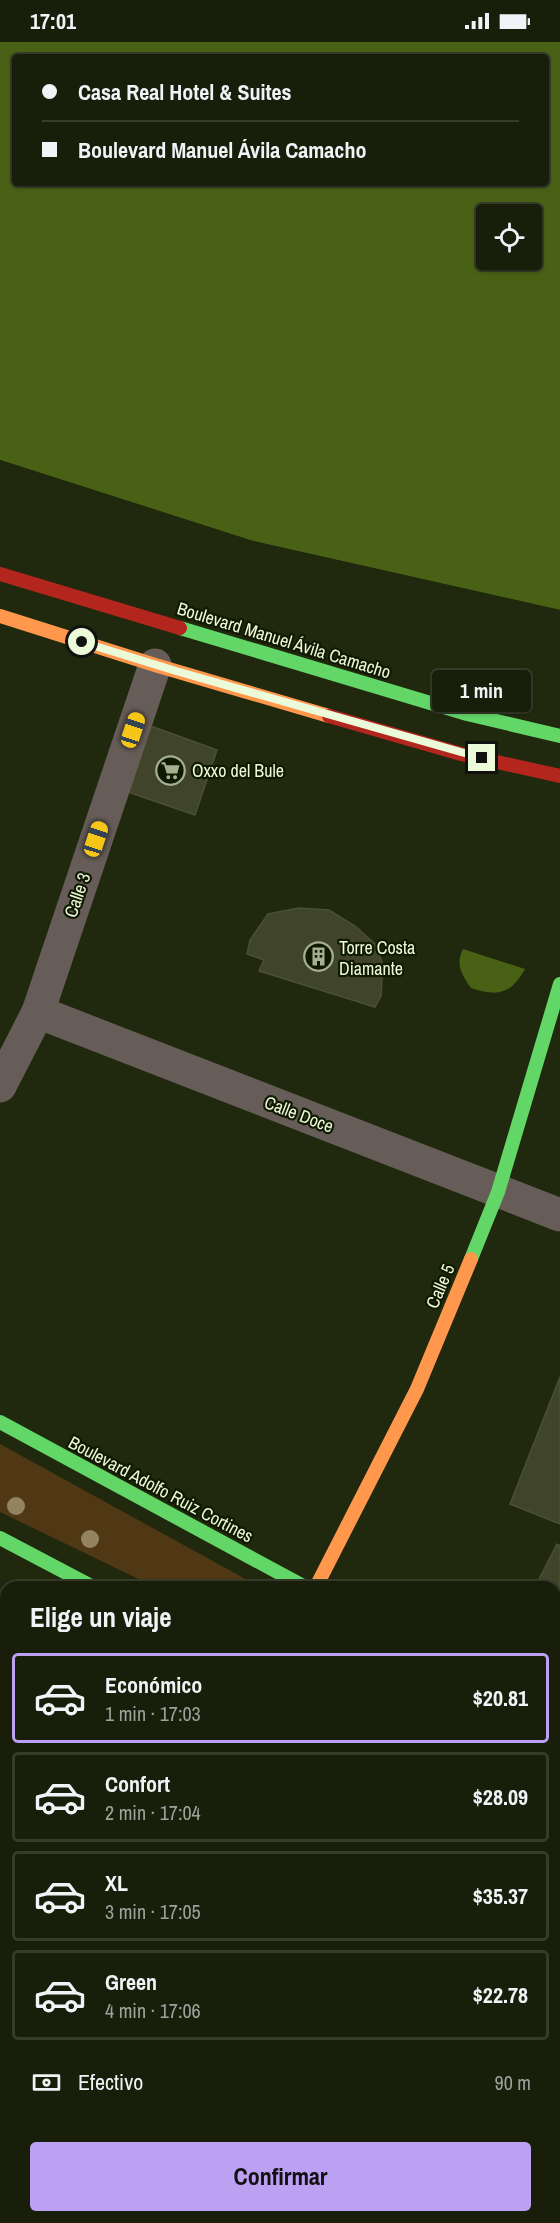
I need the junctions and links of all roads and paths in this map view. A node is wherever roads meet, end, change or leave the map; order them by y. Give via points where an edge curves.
1 (0, 574) edge
2 (0, 616) edge
3 (154, 665) junction
4 (560, 736) edge
5 (560, 776) edge
6 (560, 984) edge
7 (38, 1012) junction
8 (0, 1086) edge
9 (498, 1192) junction
10 (560, 1215) edge
11 (0, 1422) edge
12 (0, 1538) edge
13 (82, 1581) edge
14 (294, 1581) edge
15 (319, 1581) edge

1 - 4 main road, Boulevard Manuel Ávila Camacho via 467,714
2 - 3 main road
3 - 5 main road via 461,754
3 - 7 street, Calle 3
6 - 9 main road, Calle 5
7 - 8 street, Calle 3
7 - 9 street, Calle Doce
9 - 10 street, Calle Doce
9 - 15 main road, Calle 5 via 417,1389
11 - 14 main road, Boulevard Adolfo Ruiz Cortines
12 - 13 main road

